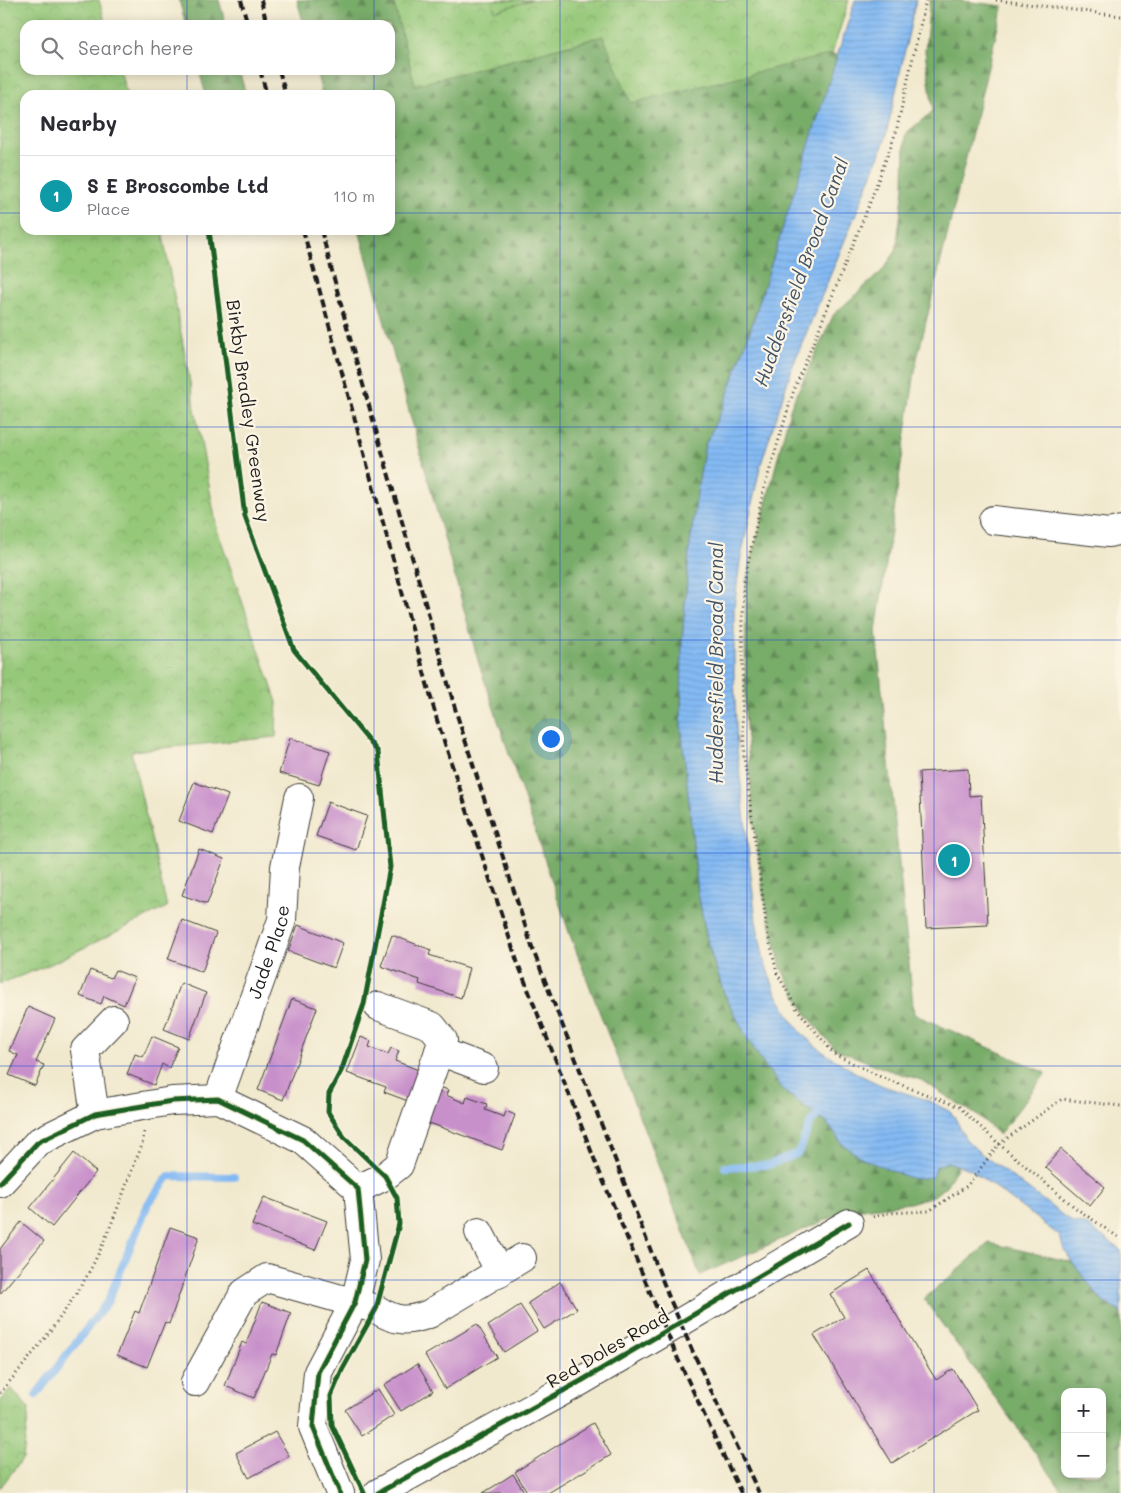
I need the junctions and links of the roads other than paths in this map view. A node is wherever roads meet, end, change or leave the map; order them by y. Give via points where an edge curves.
1 (993, 520) dead end
2 (1121, 530) edge
3 (299, 798) dead end
4 (378, 1006) dead end
5 (114, 1020) dead end
6 (439, 1051) junction
7 (484, 1068) dead end
8 (218, 1099) junction
9 (95, 1114) junction
10 (0, 1183) edge
11 (358, 1189) junction
12 (849, 1223) road end
13 (479, 1232) dead end
14 (355, 1302) junction
15 (195, 1382) dead end
16 (340, 1493) edge
17 (378, 1493) edge

1 - 2 street via 1109,533
3 - 8 street, Jade Place via 285,866 282,920
4 - 6 street via 432,1026 444,1040
5 - 9 street via 85,1050
6 - 7 street
6 - 11 street via 399,1165
8 - 9 street via 172,1101
8 - 11 street via 303,1140
9 - 10 street via 38,1142
11 - 14 street via 365,1260
12 - 17 street, Red Doles Road via 581,1381
13 - 14 street via 511,1265 429,1314 415,1320 401,1320
14 - 15 street via 267,1278 244,1293
14 - 16 street via 318,1372 313,1427

